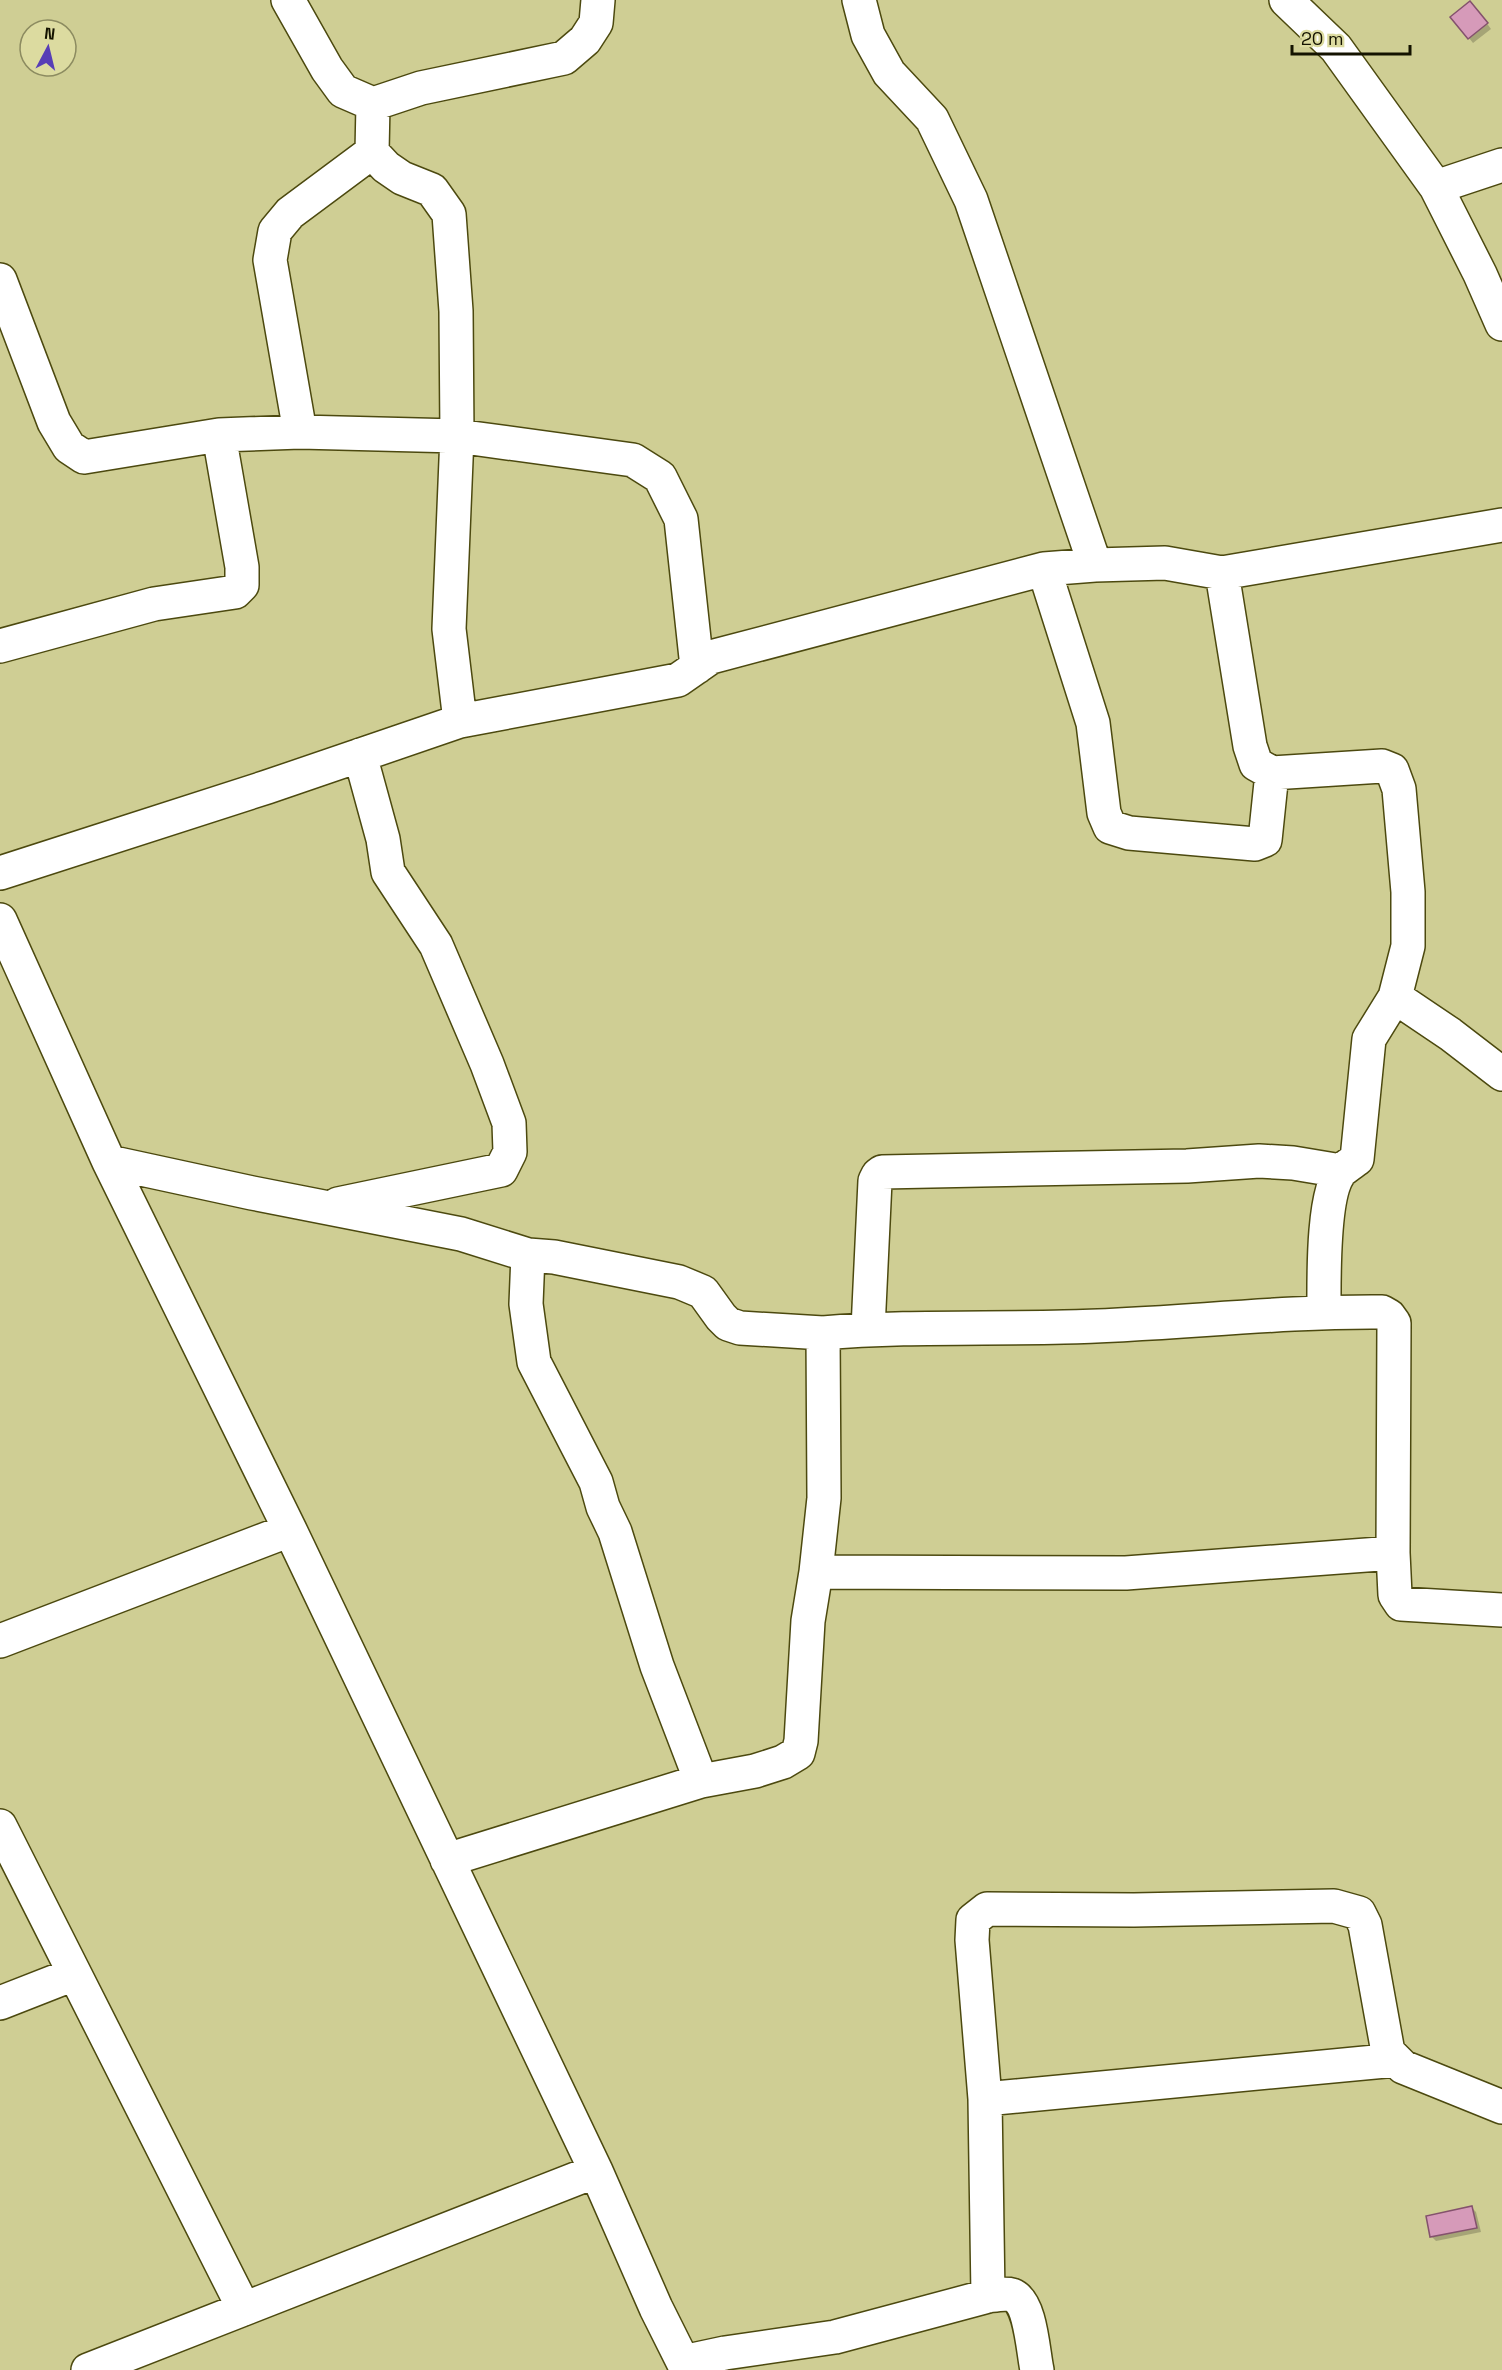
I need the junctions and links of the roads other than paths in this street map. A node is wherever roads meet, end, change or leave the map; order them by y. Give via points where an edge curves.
1 (288, 0) edge
2 (598, 0) edge
3 (859, 0) edge
4 (1286, 0) edge
5 (373, 104) junction
6 (372, 152) junction
7 (1502, 165) edge
8 (1436, 187) junction
9 (0, 280) edge
10 (1502, 324) edge
11 (300, 432) junction
12 (219, 435) junction
13 (457, 436) junction
14 (1502, 525) edge
15 (1095, 565) junction
16 (1044, 569) junction
17 (1222, 573) junction
18 (0, 646) edge
19 (697, 667) junction
20 (460, 721) junction
21 (360, 755) junction
22 (1272, 773) junction
23 (0, 873) edge
24 (0, 920) edge
25 (1395, 997) junction
26 (1502, 1074) edge
27 (109, 1162) junction
28 (1341, 1171) junction
29 (324, 1207) junction
30 (528, 1255) junction
31 (1324, 1312) junction
32 (868, 1329) junction
33 (823, 1333) junction
34 (290, 1530) junction
35 (1392, 1553) junction
36 (816, 1572) junction
37 (1502, 1610) edge
38 (0, 1641) edge
39 (701, 1781) junction
40 (0, 1826) edge
41 (447, 1860) junction
42 (74, 1974) junction
43 (0, 2003) edge
44 (1396, 2060) junction
45 (985, 2099) junction
46 (1502, 2107) edge
47 (596, 2171) junction
48 (988, 2296) junction
49 (244, 2309) junction
50 (685, 2366) edge
51 (88, 2370) edge
52 (1036, 2370) edge

1 - 5 street via 343,91
2 - 5 street via 596,23 585,40 564,58 421,88
3 - 15 street via 868,35 889,73 932,119 971,200
4 - 8 street via 1336,48
5 - 6 street
6 - 11 street via 290,213 275,231 270,260
6 - 13 street via 402,178 432,190 448,214 456,311
7 - 8 street
8 - 10 street
9 - 12 street via 54,422 69,447 84,457
11 - 12 street
11 - 13 street
12 - 18 street via 242,567 242,585 236,592 154,604
13 - 19 street via 633,460 660,477 681,519
13 - 20 street via 449,629
14 - 17 street
15 - 16 street
15 - 17 street via 1165,564
16 - 19 street via 711,657
16 - 22 street via 1093,723 1104,813 1110,827 1129,833 1220,841 1265,840
17 - 22 street via 1250,746 1256,764
19 - 20 street via 678,680
20 - 21 street
21 - 23 street
21 - 29 street via 388,872 436,945 509,1123 510,1152 501,1170
22 - 25 street via 1367,766 1392,770 1399,789 1408,892 1408,946
24 - 27 street
25 - 26 street
25 - 28 street via 1370,1039 1357,1159
27 - 29 street
27 - 34 street
28 - 31 street via 1329,1205
28 - 32 street via 1259,1161 882,1172 875,1181
29 - 30 street via 461,1234
30 - 33 street via 679,1282 703,1292 728,1324 740,1328
30 - 39 street via 526,1304 534,1362 596,1482 657,1666
31 - 32 street via 1066,1327
31 - 35 street via 1382,1312 1394,1323
32 - 33 street
33 - 36 street via 824,1498
34 - 38 street
34 - 41 street
35 - 36 street via 1126,1574
35 - 37 street via 1395,1595 1401,1604
36 - 39 street via 808,1622 798,1753 755,1771
39 - 41 street
40 - 42 street
41 - 47 street
42 - 43 street
42 - 49 street
44 - 45 street
44 - 45 street via 1388,2052 1365,1925 1359,1913 1334,1906 987,1909 974,1920 972,1940
44 - 46 street via 1403,2067
45 - 48 street
47 - 49 street
47 - 50 street
48 - 50 street via 835,2337 725,2353
48 - 52 street via 1010,2295 1021,2301
49 - 51 street

